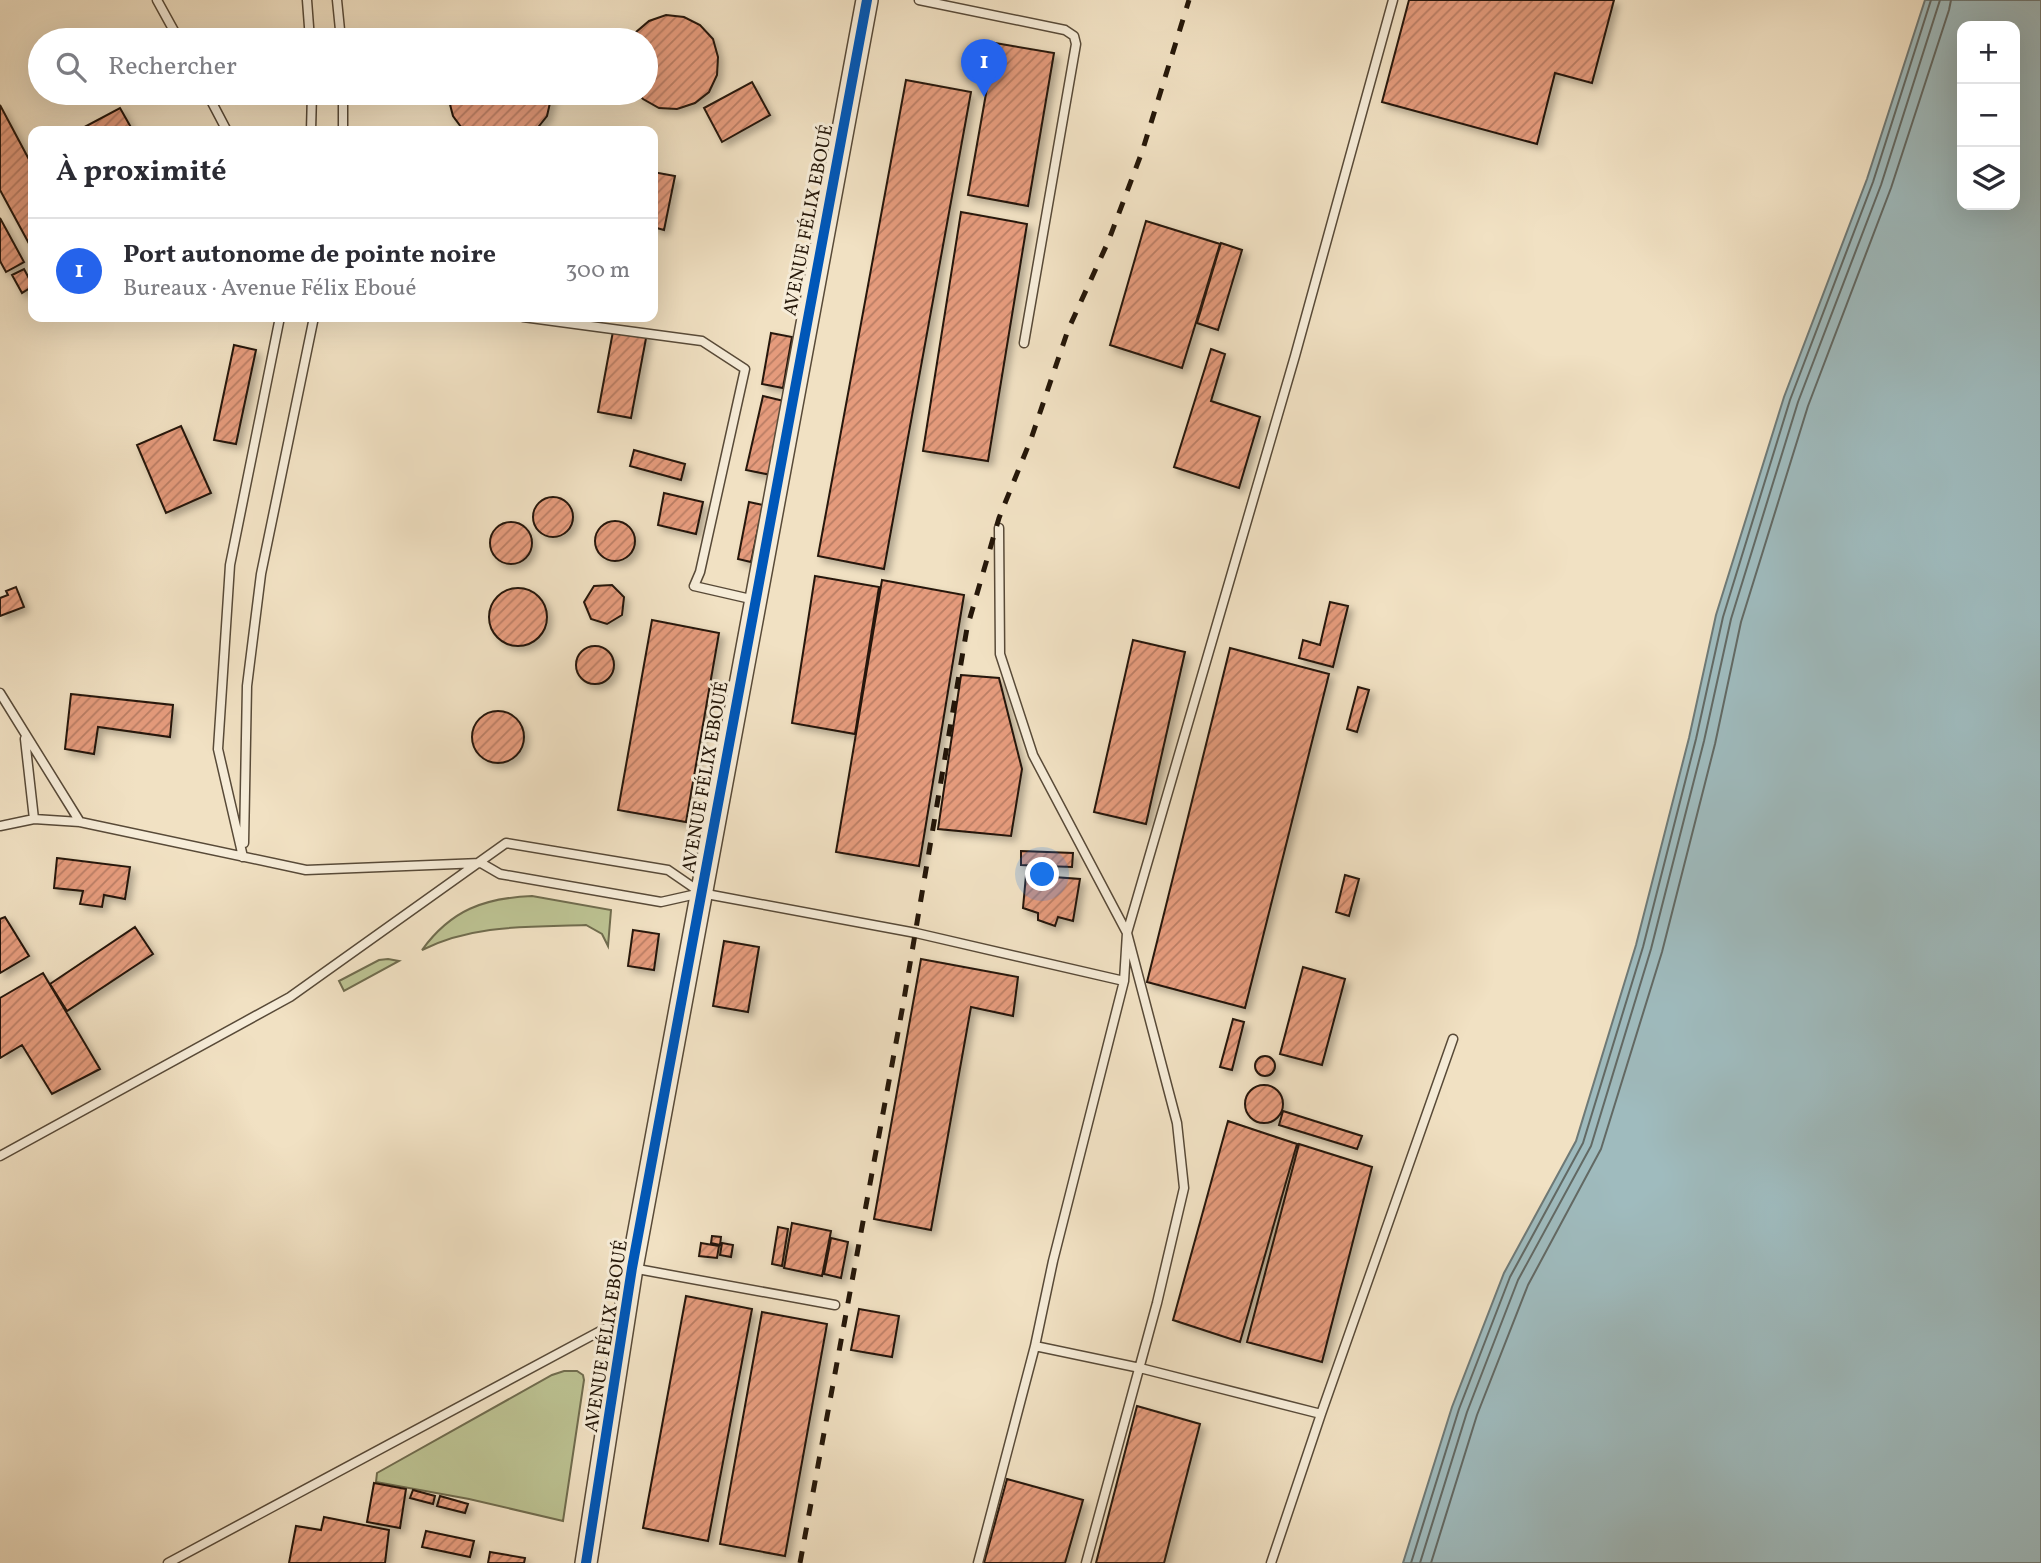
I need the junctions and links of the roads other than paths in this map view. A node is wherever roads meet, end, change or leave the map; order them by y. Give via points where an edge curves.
1 (158, 0) edge
2 (307, 0) edge
3 (337, 0) edge
4 (867, 0) edge
5 (919, 0) edge
6 (1393, 0) edge
7 (173, 28) edge
8 (309, 28) edge
9 (340, 28) edge
10 (213, 105) edge
11 (312, 105) edge
12 (343, 105) edge
13 (224, 126) edge
14 (311, 126) edge
15 (343, 126) edge
16 (280, 322) edge
17 (313, 322) edge
18 (560, 322) edge
19 (1024, 343) dead end
20 (999, 528) dead end
21 (755, 600) junction
22 (0, 693) edge
23 (25, 736) junction
24 (34, 819) junction
25 (80, 822) junction
26 (0, 826) edge
27 (243, 857) junction
28 (481, 863) junction
29 (701, 893) junction
30 (1127, 933) junction
31 (1124, 981) junction
32 (1453, 1039) dead end
33 (0, 1156) edge
34 (632, 1268) junction
35 (835, 1305) dead end
36 (625, 1318) junction
37 (1035, 1346) junction
38 (1140, 1368) junction
39 (1321, 1414) junction
40 (169, 1563) edge
41 (586, 1563) edge
42 (978, 1563) edge
43 (1086, 1563) edge
44 (1272, 1563) edge

1 - 7 lane
2 - 8 lane
3 - 9 lane
4 - 21 street, AVENUE FÉLIX EBOUÉ
5 - 19 lane via 1065,30 1074,36
6 - 30 lane
10 - 13 lane
11 - 14 lane
12 - 15 lane
16 - 27 lane via 230,565 218,750
17 - 27 lane via 261,574 247,686
18 - 21 lane via 702,341 745,369 694,586
20 - 30 lane via 1000,654 1033,755
21 - 29 street, AVENUE FÉLIX EBOUÉ
22 - 23 lane
23 - 24 lane
23 - 25 lane
24 - 25 lane
24 - 26 lane
25 - 27 lane
27 - 28 lane via 306,870
28 - 29 lane via 500,874 661,902
28 - 29 lane via 506,843 668,870
28 - 33 lane via 290,998
29 - 31 lane via 916,933
29 - 34 street, AVENUE FÉLIX EBOUÉ
30 - 31 lane
30 - 38 lane via 1178,1123 1184,1188
31 - 37 lane
32 - 39 lane
34 - 35 lane
34 - 36 street, AVENUE FÉLIX EBOUÉ
36 - 40 lane
36 - 41 street, AVENUE FÉLIX EBOUÉ
37 - 38 lane
37 - 42 lane
38 - 39 lane
38 - 43 lane
39 - 44 lane

